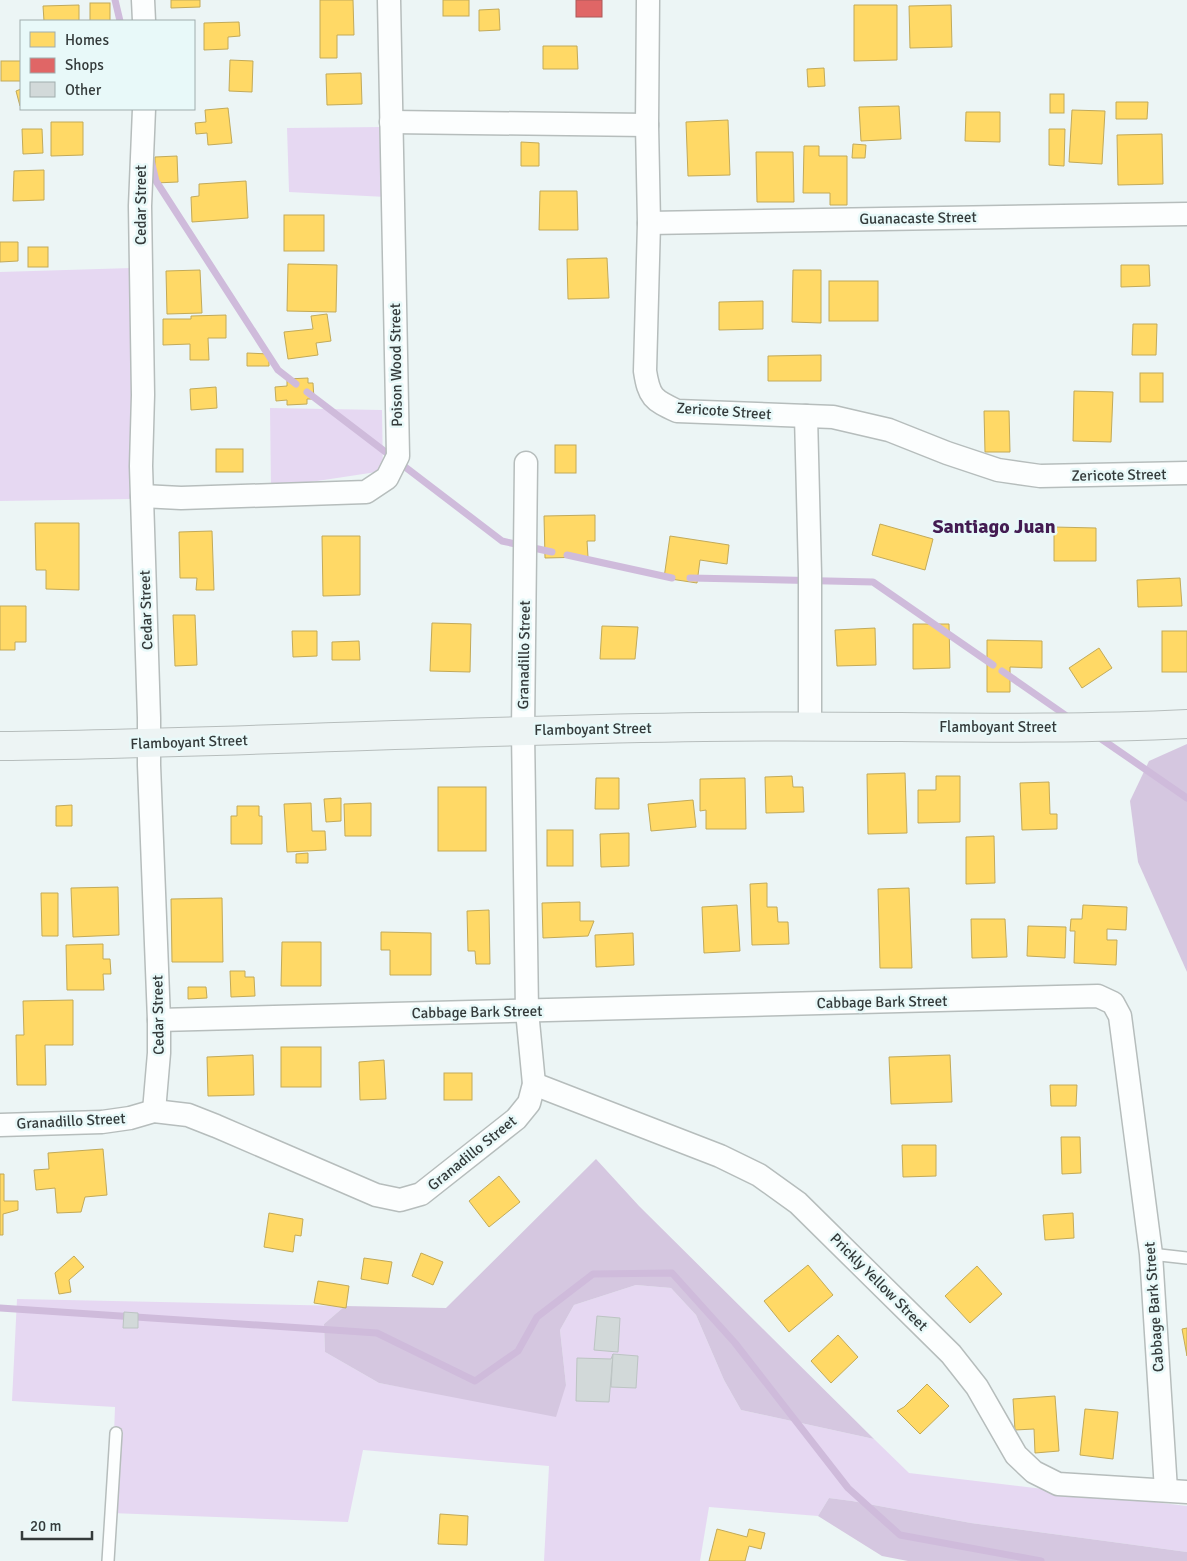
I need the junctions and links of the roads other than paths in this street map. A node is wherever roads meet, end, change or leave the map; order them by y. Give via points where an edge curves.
1 (143, 0) edge
2 (389, 0) edge
3 (648, 0) edge
4 (144, 20) edge
5 (144, 110) edge
6 (391, 122) junction
7 (647, 125) junction
8 (1187, 214) edge
9 (650, 223) junction
10 (806, 416) junction
11 (526, 463) dead end
12 (1187, 473) edge
13 (142, 496) junction
14 (1187, 724) edge
15 (810, 726) junction
16 (523, 731) junction
17 (149, 744) junction
18 (0, 746) edge
19 (527, 1010) junction
20 (158, 1020) junction
21 (534, 1084) junction
22 (154, 1111) junction
23 (0, 1125) edge
24 (1151, 1254) junction
25 (1187, 1258) edge
26 (116, 1434) dead end
27 (1176, 1491) edge
28 (108, 1561) edge

1 - 4 street
2 - 6 street, Poison Wood Street
3 - 7 street, Zericote Street
5 - 13 street, Cedar Street via 140,206
6 - 7 street
6 - 13 street, Poison Wood Street via 398,456 387,478 366,492 181,498
7 - 9 street, Zericote Street
8 - 9 street, Guanacaste Street
9 - 10 street, Zericote Street via 646,371 648,388 659,403 677,411
10 - 12 street, Zericote Street via 833,417 889,430 998,470 1040,476
10 - 15 street
11 - 16 street, Granadillo Street
13 - 17 street, Cedar Street
14 - 15 street, Flamboyant Street via 1102,728
15 - 16 street, Flamboyant Street
16 - 17 street, Flamboyant Street
16 - 19 street, Granadillo Street
17 - 18 street, Flamboyant Street
17 - 20 street, Cedar Street
19 - 20 street, Cabbage Bark Street
19 - 21 street, Granadillo Street
19 - 24 street, Cabbage Bark Street via 1098,996 1113,1003 1120,1016
20 - 22 street, Cedar Street
21 - 22 street, Granadillo Street via 529,1103 516,1119 421,1194 400,1200 376,1195 188,1115
21 - 27 street, Prickly Yellow Street via 720,1156 759,1175 798,1203 951,1354 977,1387 1016,1455 1034,1472 1058,1484
22 - 23 street, Granadillo Street via 102,1122
24 - 25 lane
24 - 27 street, Cabbage Bark Street
26 - 28 lane

